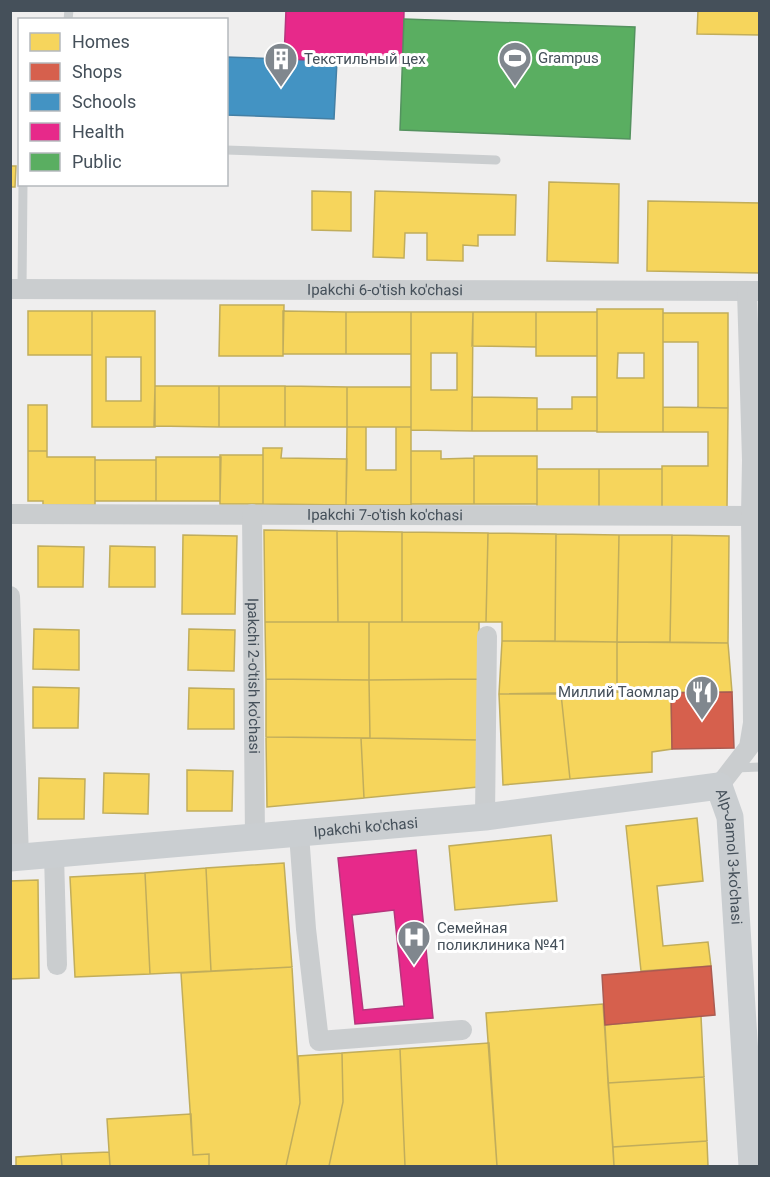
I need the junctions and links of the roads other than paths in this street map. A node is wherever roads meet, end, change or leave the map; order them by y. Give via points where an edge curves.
1 (228, 150) edge
2 (496, 160) dead end
3 (23, 186) edge
4 (16, 289) edge
5 (753, 291) edge
6 (10, 514) edge
7 (252, 514) junction
8 (755, 516) edge
9 (10, 596) edge
10 (11, 615) edge
11 (487, 636) dead end
12 (756, 722) edge
13 (759, 767) edge
14 (726, 777) junction
15 (485, 817) junction
16 (299, 834) junction
17 (255, 837) junction
18 (54, 855) junction
19 (15, 858) edge
20 (57, 965) dead end
21 (759, 1014) edge
22 (462, 1030) dead end
23 (752, 1167) edge

1 - 2 lane
3 - 4 lane
4 - 5 street, Ipakchi 6-o'tish ko'chasi
5 - 8 street
6 - 7 street, Ipakchi 7-o'tish ko'chasi
7 - 8 street, Ipakchi 7-o'tish ko'chasi
7 - 17 street, Ipakchi 2-o'tish ko'chasi
8 - 12 street
9 - 10 street
10 - 19 street
11 - 15 street
12 - 14 street via 749,747
13 - 14 lane
14 - 15 main road, Ipakchi ko'chasi
14 - 21 main road, Alp-Jamol 3-ko'chasi via 747,819
14 - 23 main road, Alp-Jamol 3-ko'chasi
15 - 16 main road, Ipakchi ko'chasi
16 - 17 main road, Ipakchi ko'chasi
16 - 22 street via 319,1041
17 - 18 main road, Ipakchi ko'chasi
18 - 19 main road, Ipakchi ko'chasi
18 - 20 street

